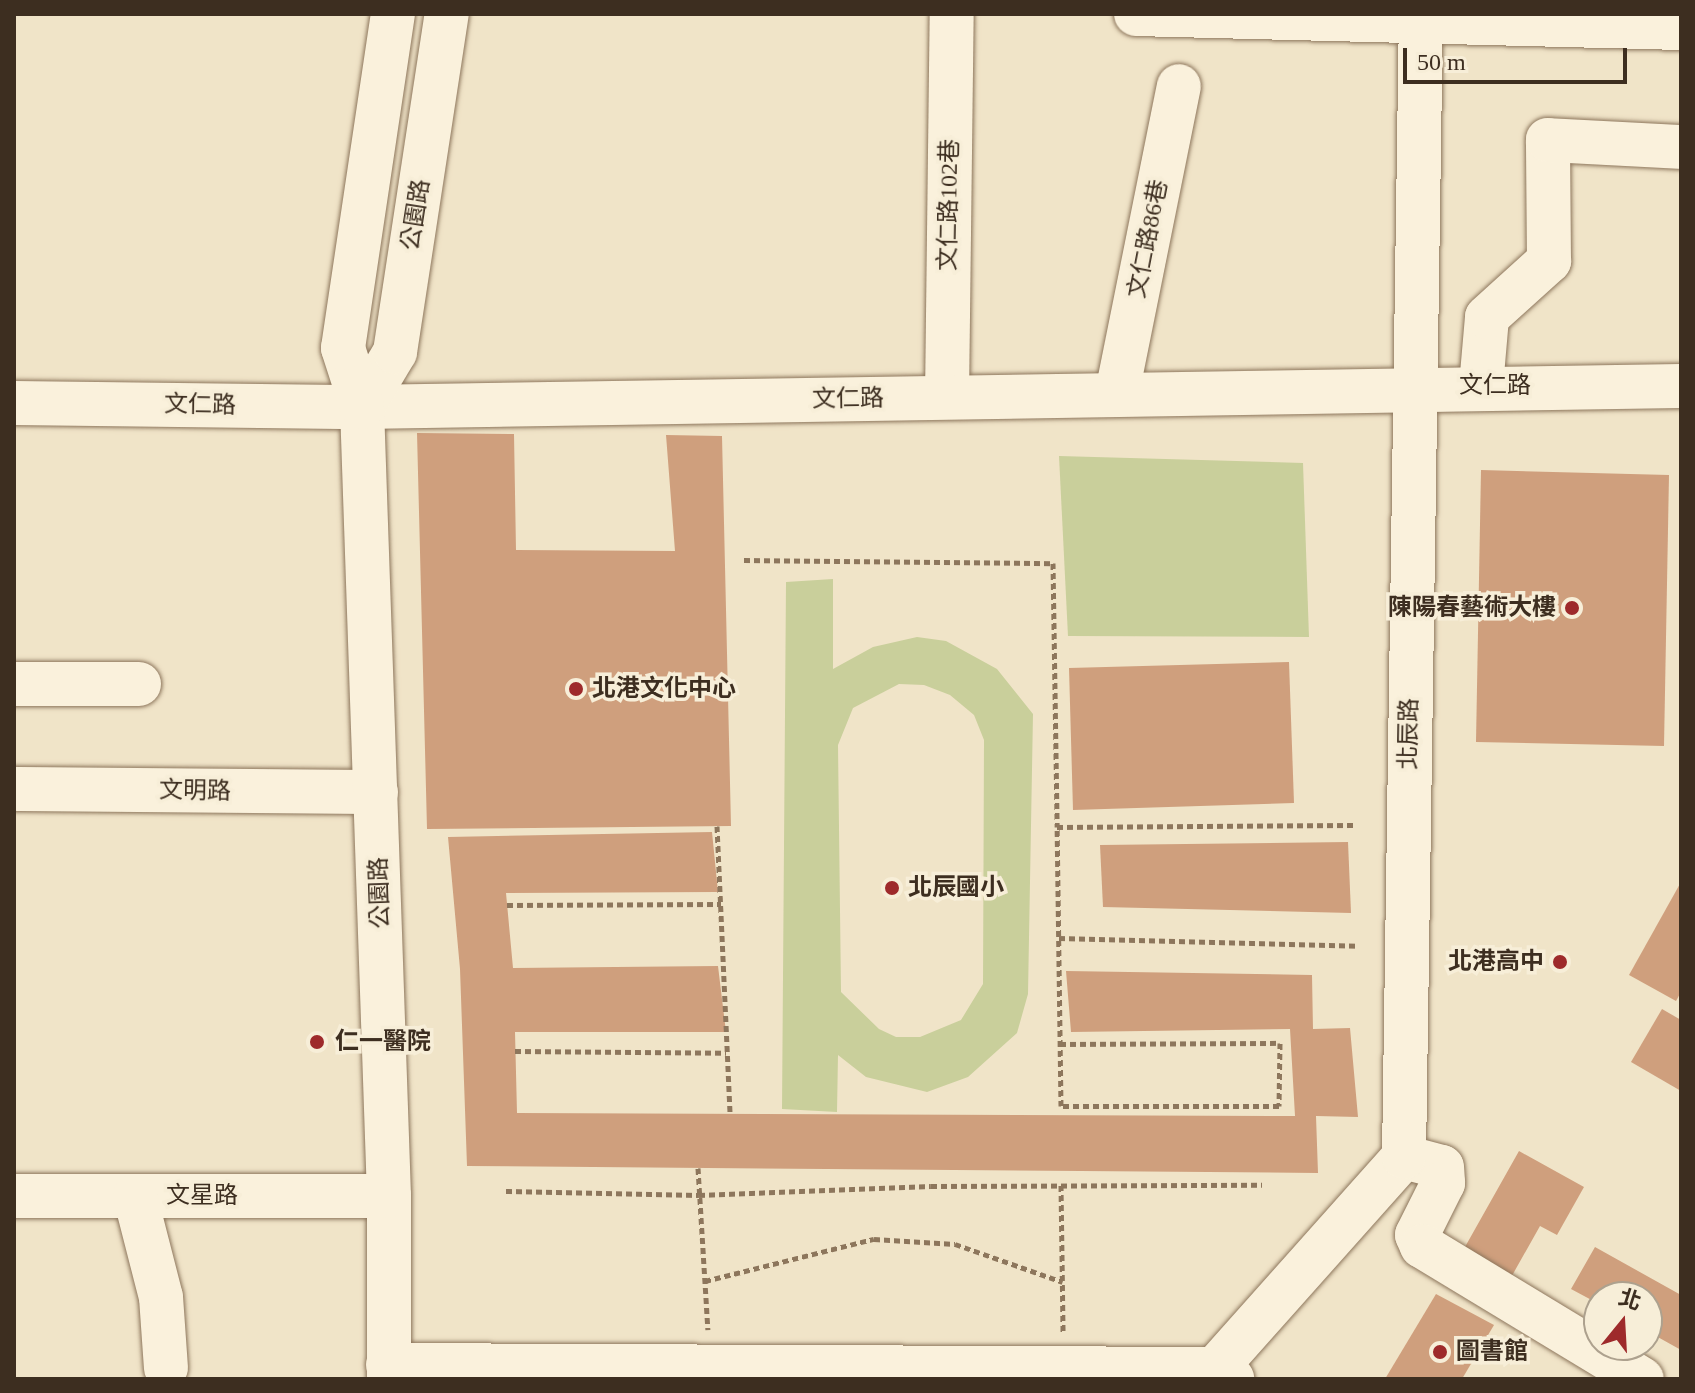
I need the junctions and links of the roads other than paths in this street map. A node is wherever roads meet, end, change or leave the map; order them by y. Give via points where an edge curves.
1 (393, 14) edge
2 (447, 14) edge
3 (952, 14) edge
4 (1136, 14) edge
5 (1248, 15) edge
6 (1421, 16) edge
7 (1681, 28) edge
8 (1179, 86) dead end
9 (1681, 147) edge
10 (1481, 386) junction
11 (1681, 386) edge
12 (1414, 387) junction
13 (1117, 393) junction
14 (947, 397) junction
15 (14, 403) edge
16 (362, 407) junction
17 (14, 684) edge
18 (139, 684) dead end
19 (14, 789) edge
20 (376, 792) junction
21 (1404, 1157) junction
22 (14, 1196) edge
23 (135, 1196) junction
24 (389, 1196) junction
25 (166, 1368) dead end
26 (388, 1372) edge
27 (906, 1373) edge
28 (1217, 1376) edge
29 (1642, 1379) edge

1 - 16 street, 公園路 via 343,348
2 - 16 street, 公園路 via 395,352
3 - 14 street, 文仁路102巷
4 - 5 street
5 - 6 street
6 - 7 street
6 - 12 street, 北辰路
8 - 13 street, 文仁路86巷
9 - 10 street via 1548,140 1549,261 1487,317
10 - 11 street, 文仁路
10 - 12 street, 文仁路
12 - 13 street, 文仁路
12 - 21 street, 北辰路
13 - 14 street, 文仁路
14 - 16 street, 文仁路
15 - 16 street, 文仁路
16 - 20 street, 公園路
17 - 18 street
19 - 20 street, 文明路
20 - 24 street, 公園路
21 - 28 street
21 - 29 street via 1442,1167 1443,1183 1417,1235 1422,1246
22 - 23 street, 文星路
23 - 24 street, 文星路
23 - 25 street via 161,1297
24 - 26 street, 公園路
26 - 27 street
27 - 28 street

